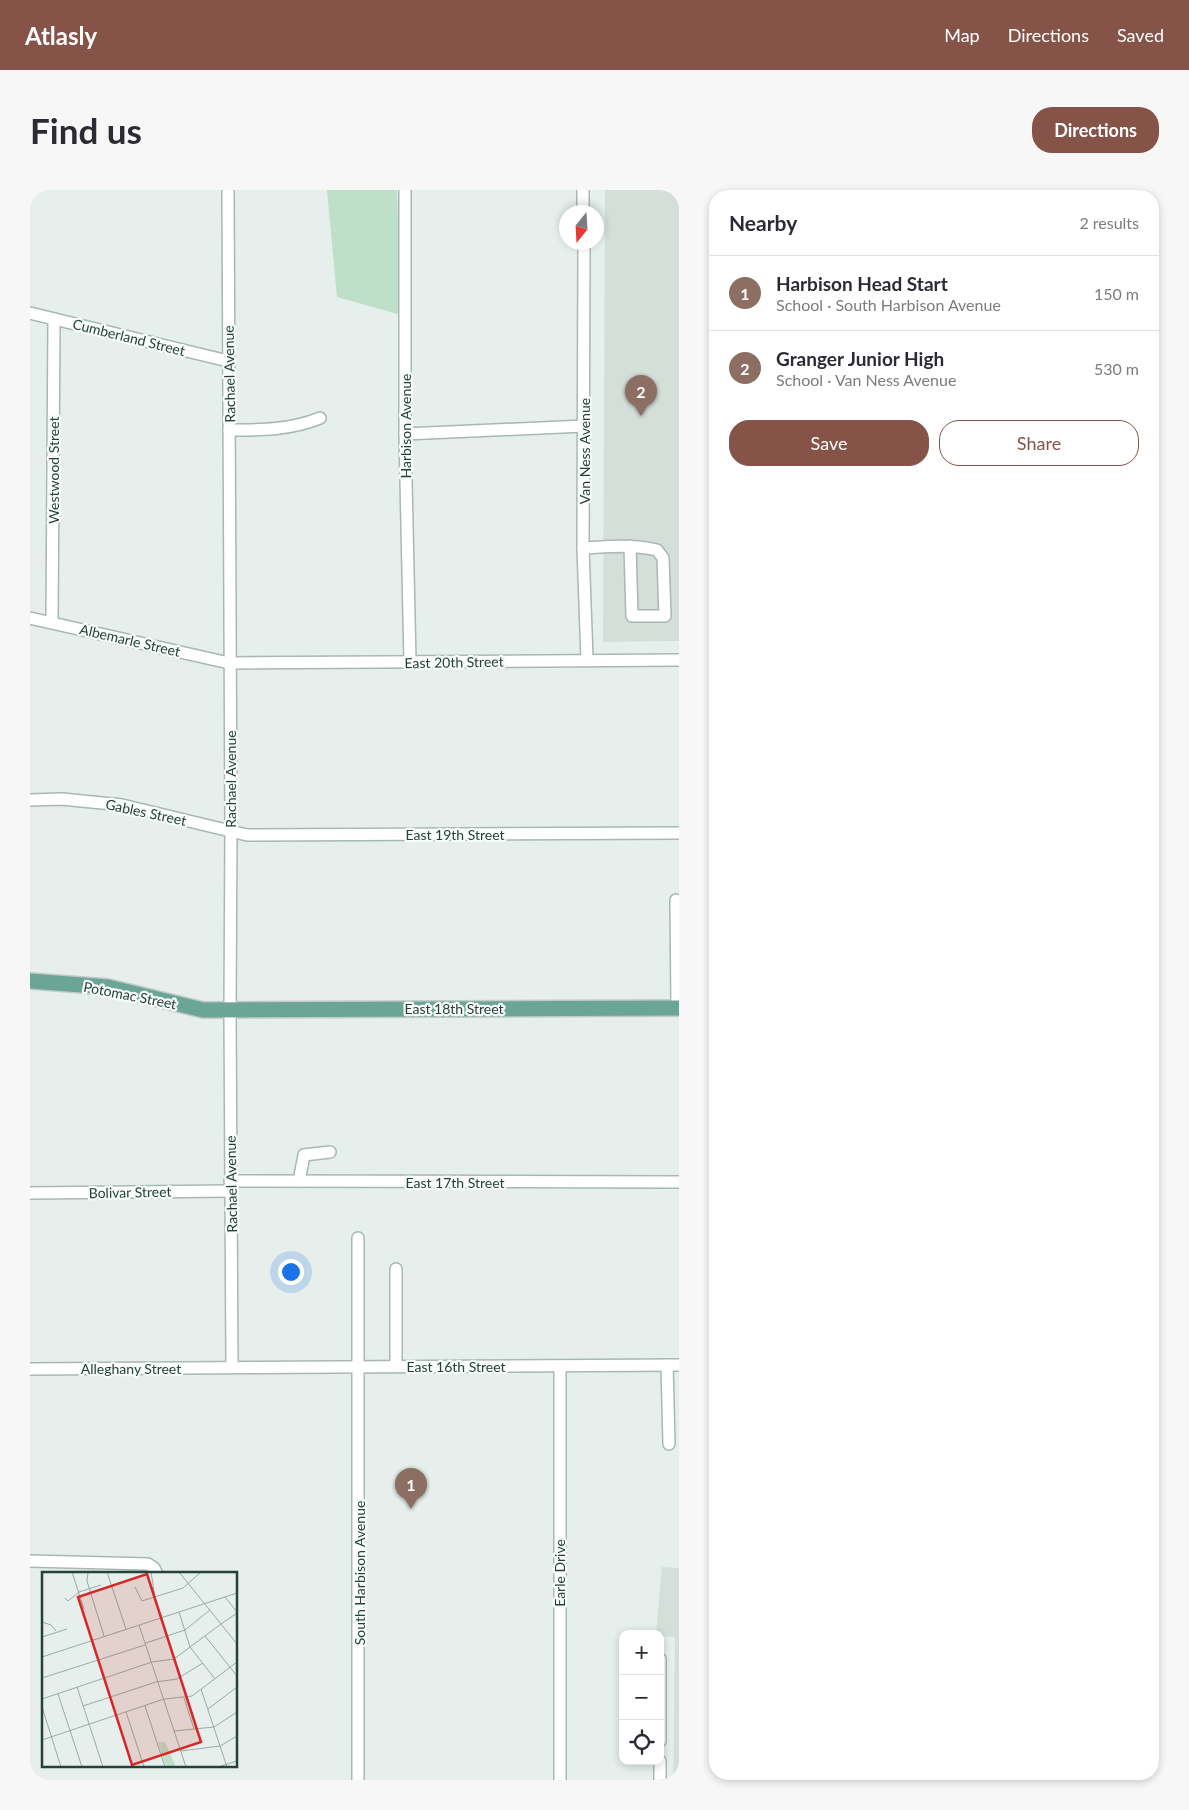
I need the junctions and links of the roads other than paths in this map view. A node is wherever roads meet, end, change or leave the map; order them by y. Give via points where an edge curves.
1 (228, 190) edge
2 (405, 190) edge
3 (583, 190) edge
4 (584, 205) edge
5 (584, 250) edge
6 (30, 313) edge
7 (54, 318) junction
8 (228, 361) junction
9 (320, 418) dead end
10 (584, 426) junction
11 (230, 430) junction
12 (405, 434) junction
13 (630, 546) junction
14 (583, 548) junction
15 (30, 618) edge
16 (52, 622) junction
17 (587, 659) junction
18 (679, 660) edge
19 (410, 662) junction
20 (230, 663) junction
21 (30, 800) edge
22 (230, 831) junction
23 (679, 833) edge
24 (676, 900) dead end
25 (30, 981) edge
26 (678, 1008) edge
27 (230, 1011) junction
28 (330, 1152) dead end
29 (299, 1182) junction
30 (679, 1182) edge
31 (231, 1186) junction
32 (30, 1193) edge
33 (358, 1238) dead end
34 (396, 1269) dead end
35 (673, 1365) edge
36 (359, 1366) junction
37 (396, 1366) junction
38 (560, 1366) junction
39 (232, 1367) junction
40 (30, 1368) edge
41 (669, 1444) dead end
42 (30, 1561) edge
43 (156, 1571) edge
44 (660, 1675) edge
45 (660, 1720) edge
46 (660, 1765) edge
47 (358, 1780) edge
48 (560, 1780) edge
49 (660, 1780) edge

1 - 8 street, Rachael Avenue
2 - 12 street, Harbison Avenue
3 - 4 street
5 - 10 street, Van Ness Avenue
6 - 7 street, Cumberland Street
7 - 8 street, Cumberland Street
7 - 16 street, Westwood Street
8 - 11 street, Rachael Avenue
9 - 11 street via 291,428
10 - 12 street
10 - 14 street, Van Ness Avenue
11 - 20 street, Rachael Avenue
12 - 19 street, Harbison Avenue
13 - 13 street via 657,550 663,558 665,616 632,616
13 - 14 street
14 - 17 street, Van Ness Avenue
15 - 16 street, Albemarle Street
16 - 20 street, Albemarle Street
17 - 18 street, East 20th Street
17 - 19 street, East 20th Street
19 - 20 street, East 20th Street
20 - 22 street, Rachael Avenue
21 - 22 street, Gables Street via 62,799 122,805
22 - 23 street, East 19th Street via 246,835
22 - 27 street, Rachael Avenue
24 - 26 street
25 - 27 main road, Potomac Street via 108,987 203,1010
26 - 27 main road, East 18th Street
27 - 31 street, Rachael Avenue
28 - 29 street via 304,1155
29 - 30 street, East 17th Street
29 - 31 street, East 17th Street
31 - 32 street, Bolivar Street
31 - 39 street, Rachael Avenue
33 - 36 street, South Harbison Avenue
34 - 37 street
35 - 38 street, East 16th Street
35 - 41 street
36 - 37 street, East 16th Street
36 - 39 street, East 16th Street
36 - 47 street, South Harbison Avenue
37 - 38 street, East 16th Street
38 - 48 street, Earle Drive
39 - 40 street, Alleghany Street
42 - 43 street via 148,1564
44 - 45 street
46 - 49 street

